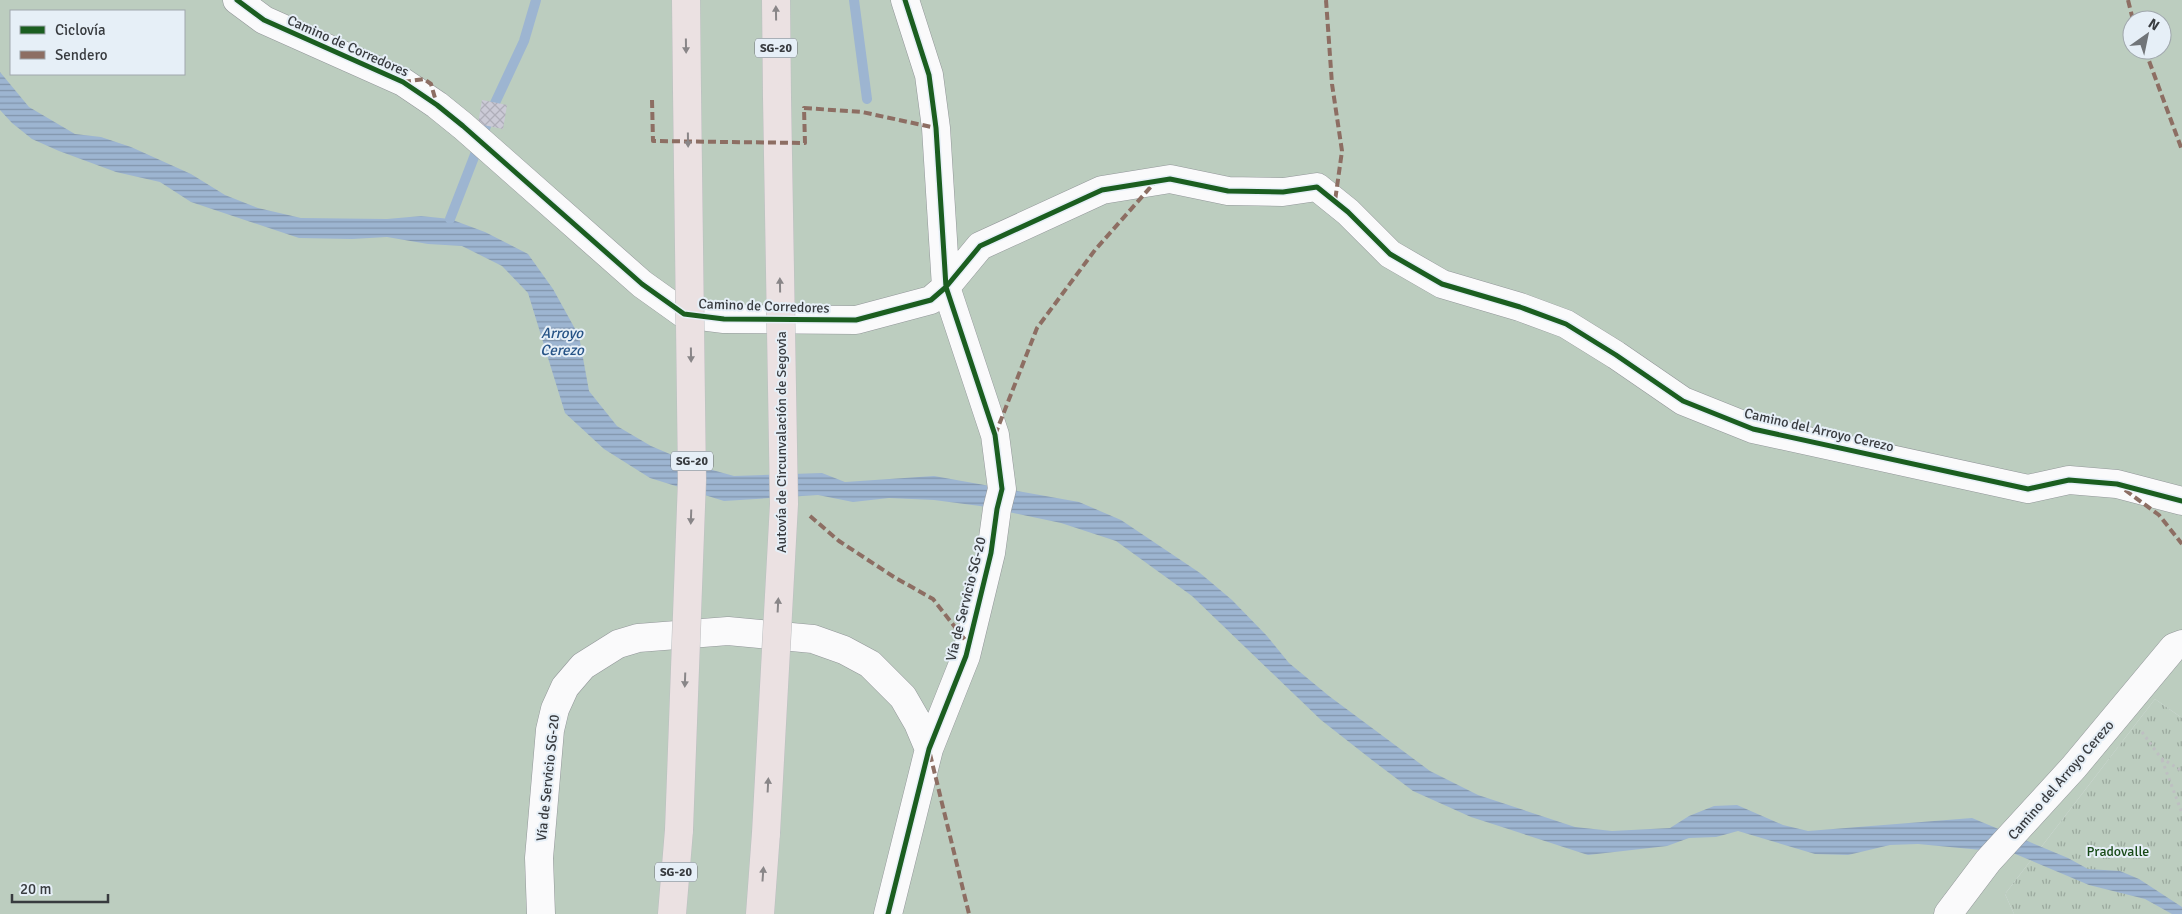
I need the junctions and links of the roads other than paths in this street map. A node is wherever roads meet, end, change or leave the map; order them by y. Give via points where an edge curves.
1 (237, 0) edge
2 (686, 0) edge
3 (776, 0) edge
4 (905, 0) edge
5 (946, 287) junction
6 (2182, 501) edge
7 (2179, 642) edge
8 (929, 749) junction
9 (541, 914) edge
10 (672, 914) edge
11 (760, 914) edge
12 (888, 914) edge
13 (1948, 914) edge

1 - 5 street, Camino de Corredores via 264,20 421,93 642,284 684,314 724,319 856,320 931,300
2 -> 10 highway, SG-20, bridge via 692,480 679,830
11 -> 3 highway, Autovía de Circunvalación de Segovia / SG-20, bridge via 784,504
4 - 5 street via 929,75 936,128
5 - 6 street, Camino del Arroyo Cerezo via 980,246 1102,190 1170,180 1228,191 1283,192 1318,187 1390,254 1442,284 1566,324 1683,400 1754,429 2028,489 2069,480 2117,484
5 - 8 street, Vía de Servicio SG-20 via 994,435 1002,490 991,553 966,656
7 - 13 street, Camino del Arroyo Cerezo via 1988,861
8 - 9 street, Vía de Servicio SG-20 via 903,697 877,670 844,650 813,639 728,631 638,638 618,644 583,666 565,687 555,709 550,730 539,858
8 - 12 street, Vía de Servicio SG-20

